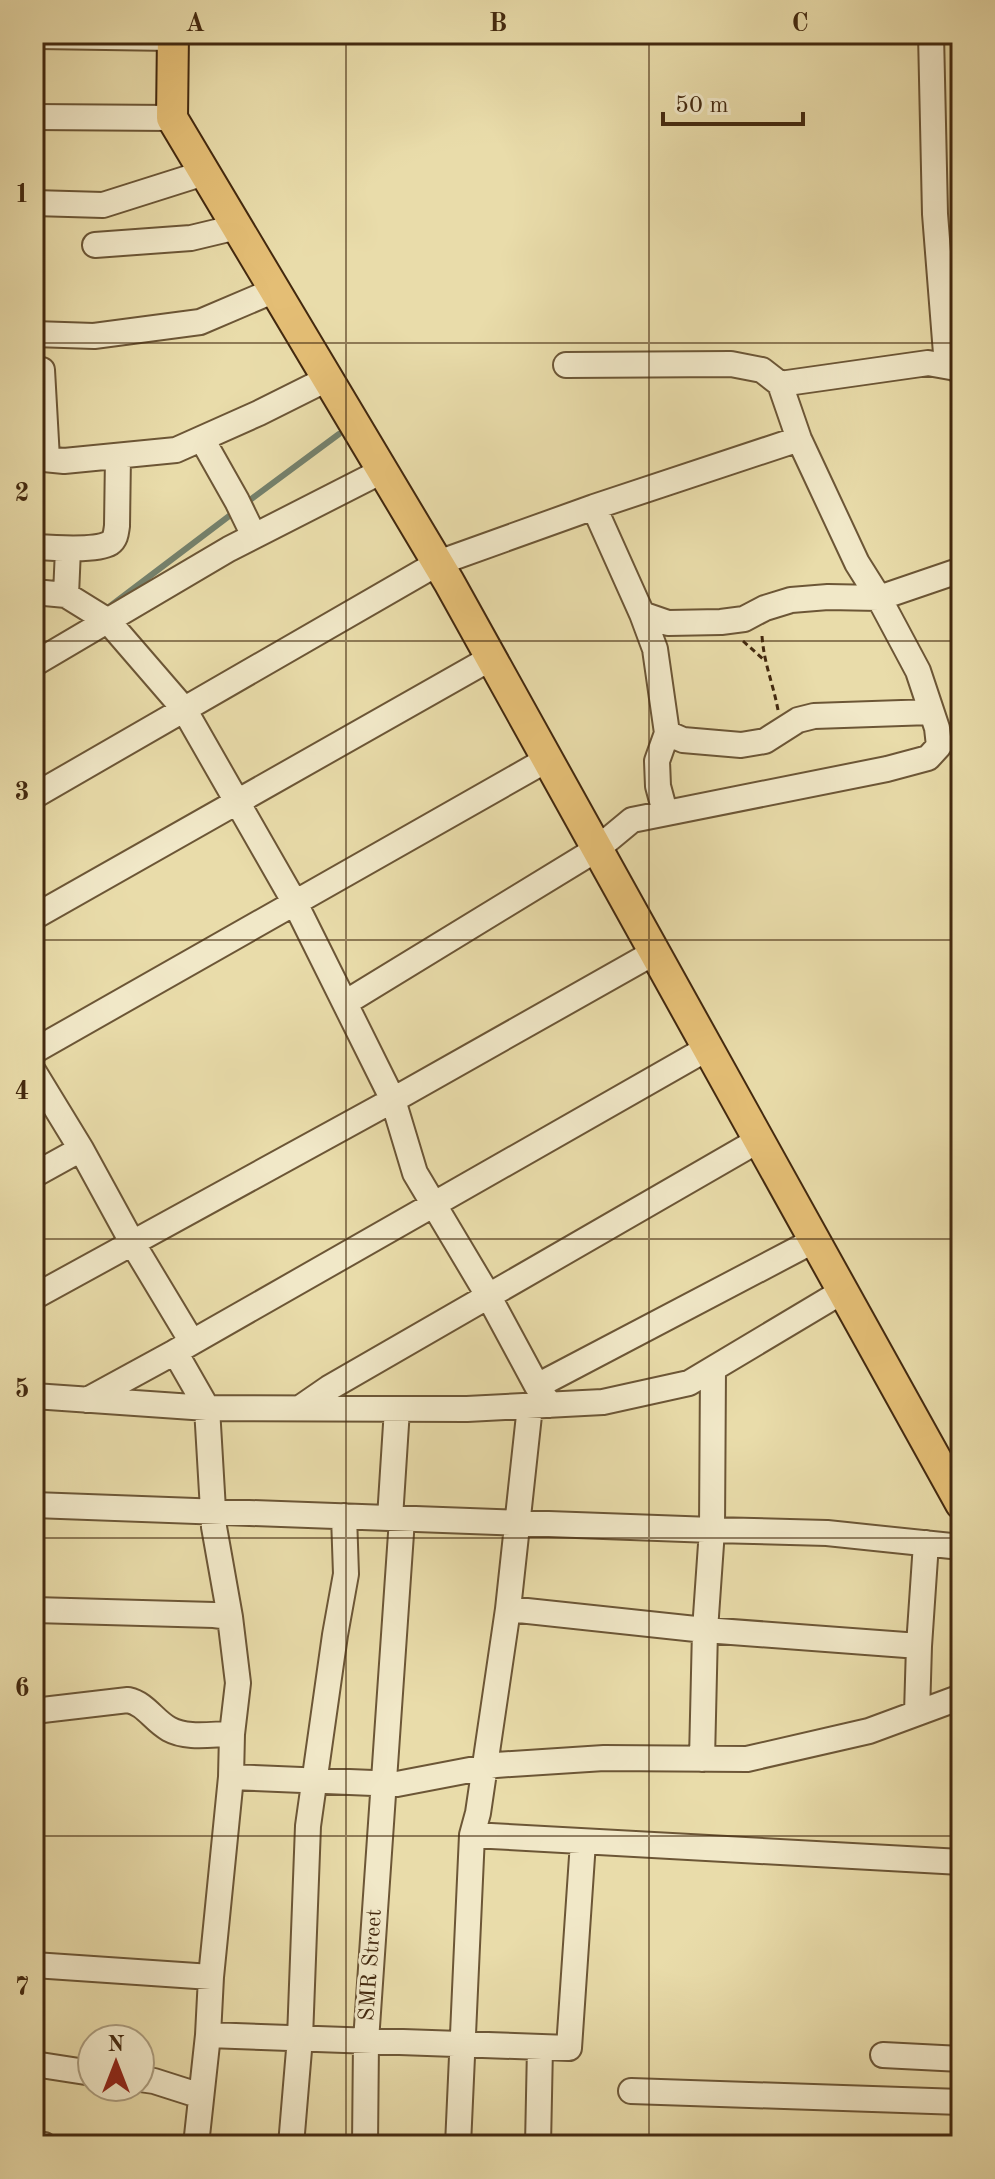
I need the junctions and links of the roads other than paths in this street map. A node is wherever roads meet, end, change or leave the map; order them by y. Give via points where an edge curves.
1 (931, 34) edge
2 (37, 35) edge
3 (173, 36) edge
4 (34, 117) edge
5 (172, 118) junction
6 (204, 173) junction
7 (34, 203) edge
8 (237, 227) junction
9 (95, 245) dead end
10 (275, 290) junction
11 (34, 334) edge
12 (566, 365) dead end
13 (954, 369) edge
14 (42, 370) dead end
15 (327, 379) junction
16 (780, 384) junction
17 (202, 439) junction
18 (799, 439) junction
19 (118, 456) junction
20 (40, 458) edge
21 (382, 471) junction
22 (594, 507) junction
23 (246, 519) junction
24 (34, 547) edge
25 (68, 549) junction
26 (438, 563) junction
27 (961, 570) edge
28 (34, 592) edge
29 (66, 595) junction
30 (879, 598) junction
31 (642, 614) junction
32 (108, 621) junction
33 (491, 658) junction
34 (34, 664) edge
35 (184, 709) junction
36 (931, 712) junction
37 (667, 733) junction
38 (548, 759) junction
39 (34, 796) edge
40 (237, 802) junction
41 (665, 812) junction
42 (597, 849) junction
43 (295, 903) junction
44 (34, 917) edge
45 (655, 952) junction
46 (345, 1003) junction
47 (708, 1048) junction
48 (34, 1051) edge
49 (34, 1072) edge
50 (393, 1100) junction
51 (759, 1140) junction
52 (81, 1149) junction
53 (34, 1175) edge
54 (433, 1204) junction
55 (815, 1240) junction
56 (133, 1244) junction
57 (843, 1291) junction
58 (34, 1297) edge
59 (489, 1297) junction
60 (183, 1347) junction
61 (713, 1369) junction
62 (34, 1396) edge
63 (539, 1399) junction
64 (87, 1400) junction
65 (207, 1408) junction
66 (300, 1408) junction
67 (397, 1409) junction
68 (961, 1504) edge
69 (34, 1505) edge
70 (213, 1511) junction
71 (344, 1516) junction
72 (396, 1518) junction
73 (518, 1522) junction
74 (712, 1530) junction
75 (926, 1543) junction
76 (961, 1547) edge
77 (508, 1609) junction
78 (34, 1610) edge
79 (230, 1617) junction
80 (705, 1630) junction
81 (919, 1646) junction
82 (961, 1697) edge
83 (34, 1711) edge
84 (917, 1713) junction
85 (232, 1734) junction
86 (702, 1759) junction
87 (485, 1767) junction
88 (231, 1777) junction
89 (314, 1781) junction
90 (382, 1784) junction
91 (472, 1835) junction
92 (583, 1842) junction
93 (961, 1862) edge
94 (34, 1965) edge
95 (211, 1977) junction
96 (208, 2035) junction
97 (300, 2038) junction
98 (366, 2041) junction
99 (461, 2044) junction
100 (540, 2047) junction
101 (883, 2055) dead end
102 (961, 2059) edge
103 (34, 2064) edge
104 (76, 2071) edge
105 (156, 2082) edge
106 (631, 2091) dead end
107 (201, 2096) junction
108 (961, 2102) edge
109 (34, 2144) edge
110 (44, 2145) edge
111 (196, 2145) edge
112 (291, 2145) edge
113 (365, 2145) edge
114 (458, 2145) edge
115 (538, 2145) edge

1 - 13 street via 935,214
2 - 3 street
3 - 5 main road
4 - 5 street
5 - 6 main road
6 - 7 street via 103,205
6 - 8 main road
8 - 9 street via 191,238
8 - 10 main road
10 - 11 street via 200,322 94,336
10 - 15 main road
12 - 16 street via 731,364 762,370
13 - 16 street via 928,363
14 - 20 street
15 - 17 street
15 - 21 main road
16 - 18 street
17 - 19 street via 176,450
17 - 23 street
18 - 22 street
18 - 30 street
19 - 20 street
19 - 25 street via 115,537 101,546
21 - 23 street
21 - 26 main road
22 - 26 street
22 - 31 street
23 - 32 street
24 - 25 street
25 - 29 street
26 - 33 main road
26 - 35 street
27 - 30 street
28 - 29 street
29 - 32 street
30 - 31 street via 791,600 744,619 721,622 668,623
30 - 36 street via 918,671
31 - 37 street via 655,649
32 - 34 street
32 - 35 street
33 - 38 main road
33 - 40 street
35 - 39 street
35 - 40 street
36 - 37 street via 814,716 765,741 741,745 683,740
36 - 41 street via 939,746 928,758
37 - 41 street via 657,761
38 - 42 main road
38 - 43 street
40 - 43 street
40 - 44 street
41 - 42 street via 632,820
42 - 45 main road
42 - 46 street
43 - 46 street
43 - 48 street
45 - 47 main road
45 - 50 street
46 - 50 street
47 - 51 main road
47 - 54 street
49 - 52 street
50 - 54 street via 415,1173
50 - 56 street
51 - 55 main road
51 - 59 street
52 - 53 street
52 - 56 street
54 - 59 street
54 - 60 street
55 - 57 main road
55 - 63 street
56 - 58 street
56 - 60 street
57 - 61 street
57 - 68 main road
59 - 63 street
59 - 66 street
60 - 64 street
60 - 65 street
61 - 63 street via 689,1383 603,1402
61 - 74 street
62 - 64 street
63 - 67 street via 467,1409
63 - 73 street
64 - 65 street
65 - 66 street
65 - 70 street
66 - 67 street
67 - 72 street, SMR Street
69 - 70 street
70 - 71 street
70 - 79 street
71 - 72 street
71 - 89 street via 346,1574
72 - 73 street
72 - 90 street, SMR Street
73 - 74 street
73 - 77 street
74 - 75 street
74 - 80 street
75 - 76 street
75 - 81 street
77 - 80 street
77 - 87 street
78 - 79 street
79 - 85 street via 238,1683
80 - 81 street
80 - 86 street
81 - 84 street
82 - 84 street
83 - 85 street via 128,1700 145,1707 171,1731
84 - 86 street via 869,1731 747,1759
85 - 88 street
86 - 87 street via 604,1758
87 - 90 street
87 - 91 street
88 - 89 street
88 - 95 street
89 - 90 street
89 - 97 street
90 - 98 street, SMR Street
91 - 92 street
91 - 99 street
92 - 93 street
92 - 100 street via 569,2048
94 - 95 street
95 - 96 street
96 - 97 street
96 - 107 street
97 - 98 street
97 - 112 street
98 - 99 street
98 - 113 street, SMR Street
99 - 100 street
99 - 114 street
100 - 115 street
101 - 102 street
103 - 104 street
105 - 107 street
106 - 108 street
107 - 111 street
109 - 110 street

